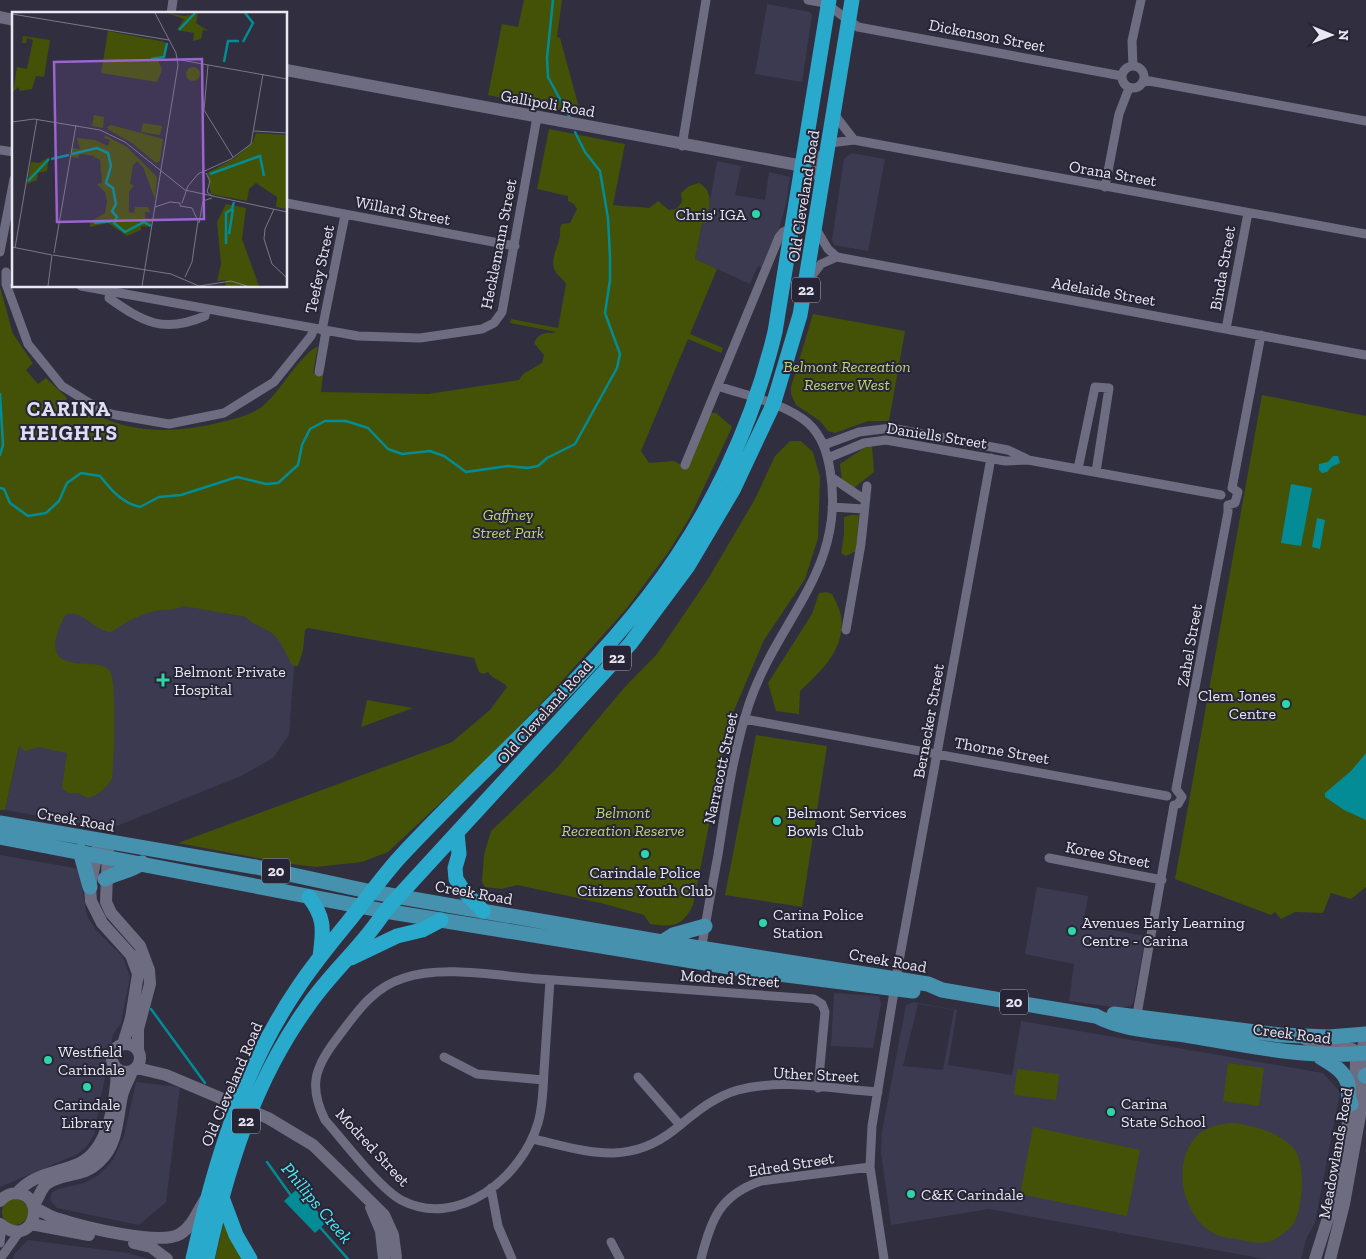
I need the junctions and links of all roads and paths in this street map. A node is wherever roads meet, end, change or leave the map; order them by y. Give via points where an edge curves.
1 (706, 0) edge
2 (808, 0) edge
3 (852, 0) edge
4 (1141, 0) edge
5 (829, 3) edge
6 (849, 22) junction
7 (1133, 66) junction
8 (288, 70) edge
9 (1122, 76) junction
10 (1144, 80) junction
11 (1129, 88) junction
12 (834, 114) junction
13 (537, 117) junction
14 (1366, 120) edge
15 (854, 140) junction
16 (682, 146) junction
17 (829, 148) junction
18 (803, 166) junction
19 (823, 181) junction
20 (1105, 187) junction
21 (12, 189) edge
22 (288, 203) edge
23 (1248, 213) junction
24 (345, 215) junction
25 (793, 228) junction
26 (816, 229) junction
27 (1366, 234) edge
28 (515, 246) junction
29 (0, 252) edge
30 (837, 258) junction
31 (7, 272) edge
32 (807, 282) junction
33 (91, 288) edge
34 (110, 292) junction
35 (206, 309) junction
36 (1226, 329) junction
37 (321, 330) junction
38 (1261, 335) junction
39 (1366, 355) edge
40 (319, 372) dead end
41 (718, 386) junction
42 (754, 398) junction
43 (772, 405) junction
44 (824, 445) junction
45 (828, 458) junction
46 (991, 458) junction
47 (1028, 460) junction
48 (685, 465) dead end
49 (1078, 469) junction
50 (1096, 472) junction
51 (831, 477) junction
52 (867, 486) dead end
53 (1232, 488) junction
54 (1221, 495) junction
55 (865, 504) junction
56 (1228, 505) junction
57 (832, 507) junction
58 (846, 630) dead end
59 (744, 718) junction
60 (937, 754) junction
61 (1176, 789) junction
62 (1167, 796) junction
63 (1174, 805) junction
64 (0, 823) edge
65 (457, 833) junction
66 (0, 837) edge
67 (103, 849) junction
68 (80, 851) junction
69 (1049, 858) dead end
70 (142, 863) junction
71 (105, 879) junction
72 (1162, 880) junction
73 (90, 887) junction
74 (372, 892) junction
75 (398, 896) junction
76 (309, 897) junction
77 (360, 907) junction
78 (484, 911) junction
79 (385, 912) junction
80 (441, 920) junction
81 (705, 926) junction
82 (662, 942) junction
83 (700, 955) junction
84 (320, 957) junction
85 (346, 960) junction
86 (550, 980) junction
87 (897, 984) junction
88 (1135, 1022) junction
89 (133, 1028) junction
90 (1366, 1034) edge
91 (1302, 1036) junction
92 (1366, 1040) edge
93 (123, 1044) junction
94 (1362, 1053) edge
95 (1318, 1055) junction
96 (444, 1057) dead end
97 (137, 1061) junction
98 (118, 1069) junction
99 (1366, 1075) edge
100 (638, 1077) dead end
101 (543, 1080) junction
102 (818, 1088) junction
103 (878, 1092) junction
104 (1351, 1104) junction
105 (680, 1125) junction
106 (533, 1139) junction
107 (870, 1167) junction
108 (491, 1188) junction
109 (17, 1193) junction
110 (214, 1195) junction
111 (1, 1200) edge
112 (34, 1207) junction
113 (1, 1225) edge
114 (25, 1228) junction
115 (610, 1242) dead end
116 (0, 1243) edge
117 (0, 1259) edge
118 (167, 1259) edge
119 (193, 1259) edge
120 (207, 1259) edge
121 (250, 1259) edge
122 (390, 1259) edge
123 (512, 1259) edge
124 (620, 1259) edge
125 (701, 1259) edge
126 (884, 1259) edge
127 (1315, 1259) edge
128 (1330, 1259) edge

1 - 16 street
2 - 5 street
3 - 6 highway, Old Cleveland Road / 22
4 - 7 street via 1132,41
5 - 6 street, Dickenson Street
5 - 18 highway, Old Cleveland Road / 22
6 - 9 street, Dickenson Street via 858,27
6 - 12 highway, Old Cleveland Road / 22
7 - 9 street via 1124,70
7 - 10 street via 1140,69
8 - 13 street, Gallipoli Road
9 - 11 street
10 - 11 street via 1138,88
10 - 14 street
11 - 20 street via 1119,114
12 - 15 street
12 - 17 highway, Old Cleveland Road / 22
13 - 16 street, Gallipoli Road
13 - 28 street, Hecklemann Street
15 - 17 street, Orana Street
15 - 20 street, Orana Street
16 - 18 street, Gallipoli Road
17 - 18 street
17 - 19 highway, Old Cleveland Road / 22
18 - 19 street via 816,172
18 - 25 highway, Old Cleveland Road / 22
19 - 26 highway, Old Cleveland Road / 22
20 - 23 street, Orana Street
21 - 29 street
22 - 24 street, Willard Street
23 - 27 street, Orana Street
23 - 36 street, Binda Street
24 - 28 street, Willard Street
24 - 37 street, Teefey Street
25 - 41 street, Old Cleveland Road via 780,236
25 - 42 highway, Old Cleveland Road / 22 via 775,332
26 - 30 street
26 - 32 highway, Old Cleveland Road / 22
28 - 37 street, Hecklemann Street via 502,312 494,323 482,329 420,338 358,336
30 - 32 street via 821,264
30 - 36 street, Adelaide Street
31 - 37 street via 6,284 24,336 62,386 110,414 158,424 217,415 260,391 278,377 311,336
32 - 43 highway, Old Cleveland Road / 22 via 797,328
33 - 34 street, Hecklemann Street
34 - 35 street, Hecklemann Street
34 - 35 street via 109,298 135,316 160,325 196,320 205,316
35 - 37 street, Hecklemann Street
36 - 38 street, Adelaide Street
37 - 40 street, Teefey Street
38 - 39 street, Adelaide Street
38 - 53 street
41 - 42 street
41 - 48 street, Old Cleveland Road
42 - 43 street
42 - 74 highway, Old Cleveland Road / 22 via 736,448 714,494 692,533 648,597 541,717 407,850
43 - 44 street via 807,423
43 - 65 highway, Old Cleveland Road / 22 via 750,457 720,514 667,596 630,644
44 - 45 street
44 - 47 street, Daniells Street via 859,432 891,428 1008,450
45 - 46 street, Daniells Street via 864,443 886,440
45 - 51 street, Narracott Street
46 - 47 street, Daniells Street
46 - 60 street, Bernecker Street
47 - 49 street, Daniells Street
49 - 50 street, Daniells Street
49 - 50 street via 1095,387 1109,388
50 - 54 street, Daniells Street
51 - 55 street
51 - 57 street, Narracott Street
52 - 55 street
53 - 54 street via 1227,488
53 - 56 street via 1238,492 1238,500
54 - 56 street
55 - 57 street
55 - 58 street
56 - 61 street, Zahel Street
57 - 59 street, Narracott Street via 830,531 818,573 772,650
59 - 60 street, Thorne Street
59 - 81 street, Narracott Street
60 - 62 street, Thorne Street
60 - 87 street, Bernecker Street
61 - 62 street via 1169,791
61 - 63 street via 1182,798
62 - 63 street
63 - 72 street
64 - 67 main road, Creek Road / 20
65 - 75 highway, Old Cleveland Road / 22
65 - 78 highway via 456,879
66 - 68 main road, Creek Road / 20
67 - 68 main road, Creek Road / 20
67 - 70 main road, Creek Road / 20
67 - 71 street
67 - 73 street
67 - 74 main road, Creek Road / 20 via 256,867
68 - 73 main road
69 - 72 street, Koree Street
70 - 71 main road via 130,872 113,874
70 - 76 main road, Creek Road / 20
71 - 89 street via 108,908 144,954 149,970 150,984
72 - 88 street
73 - 89 street via 97,916 131,955 138,974
74 - 75 main road, Creek Road / 20
74 - 77 highway, Old Cleveland Road / 22
75 - 78 main road, Creek Road / 20
75 - 79 highway, Old Cleveland Road / 22
76 - 77 main road, Creek Road / 20
76 - 84 highway via 322,922
77 - 79 main road, Creek Road / 20
77 - 84 highway, Old Cleveland Road / 22
78 - 82 main road, Creek Road / 20
79 - 80 main road, Creek Road / 20
79 - 85 highway, Old Cleveland Road / 22
80 - 83 main road, Creek Road / 20
80 - 85 highway via 422,930 394,937
81 - 82 main road via 673,934
81 - 83 street, Narracott Street
82 - 83 main road, Creek Road / 20
83 - 87 main road, Creek Road / 20
84 - 110 highway, Old Cleveland Road / 22 via 295,990 259,1056 227,1132
85 - 110 highway, Old Cleveland Road / 22 via 306,1007 269,1071
86 - 101 street, Modred Street
86 - 102 street, Modred Street via 814,999 822,1004 824,1012
86 - 108 street, Modred Street via 445,972 402,978 373,994 362,1005 318,1067 315,1091 325,1120 387,1190 400,1200 432,1208 452,1207 468,1203
87 - 88 main road, Creek Road / 20 via 926,992 942,990 1096,1016 1109,1013
87 - 103 street, Bernecker Street
88 - 91 main road, Creek Road / 20
88 - 95 main road, Creek Road / 20
89 - 93 street
89 - 97 street
90 - 91 main road, Creek Road / 20
91 - 94 street via 1316,1046 1349,1048
92 - 94 street, Meadowlands Road
93 - 97 street via 131,1044
93 - 98 street via 116,1048 112,1057
94 - 95 main road, Creek Road / 20
94 - 99 street, Meadowlands Road
94 - 104 street, Meadowlands Road
95 - 104 main road via 1344,1076
96 - 101 street via 478,1074
97 - 98 street via 124,1072
97 - 112 street via 122,1096 114,1138 106,1155 82,1173 49,1182
97 - 122 street via 268,1118 314,1145 388,1220 393,1235
98 - 109 street via 108,1121 98,1149 79,1164 46,1172
99 - 128 street, Meadowlands Road
100 - 105 street
101 - 106 street, Modred Street via 542,1105
102 - 103 street, Uther Street
102 - 105 street, Uther Street via 782,1084 737,1091 716,1098
103 - 107 street, Bernecker Street
104 - 127 street, Meadowlands Road via 1331,1209
105 - 106 street, Uther Street via 649,1146 618,1154 601,1154
106 - 108 street, Modred Street via 514,1167
107 - 125 street, Edred Street via 761,1181 744,1187 719,1209 710,1225
107 - 126 street, Bernecker Street
108 - 123 street via 498,1226
109 - 111 street
109 - 112 street via 27,1197
110 - 112 street via 187,1229 166,1238 148,1238 85,1226 58,1219
110 - 119 highway, Old Cleveland Road / 22
110 - 120 highway, Old Cleveland Road / 22
110 - 121 highway
112 - 114 street
113 - 114 street via 10,1231
113 - 116 street
114 - 117 street
114 - 118 street via 151,1246
115 - 124 street

